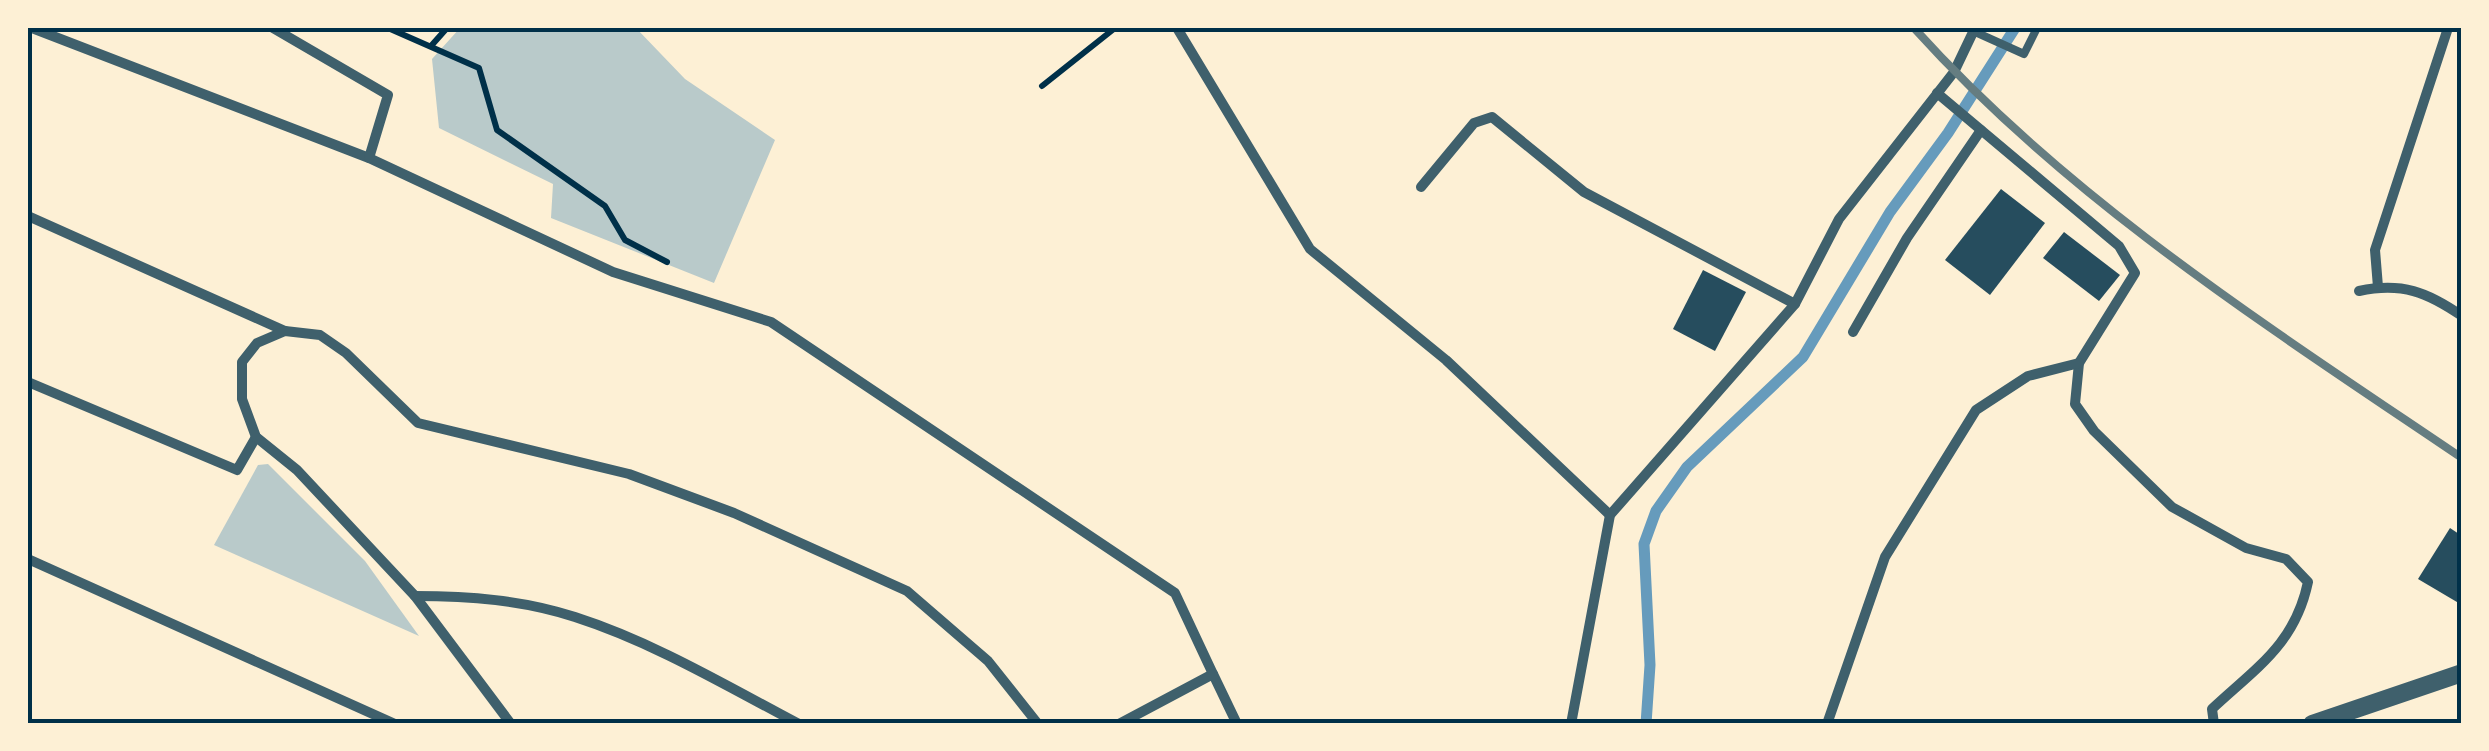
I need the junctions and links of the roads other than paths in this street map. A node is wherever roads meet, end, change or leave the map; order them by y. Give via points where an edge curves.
1 (32, 28) edge
2 (273, 28) edge
3 (1177, 28) edge
4 (2037, 28) edge
5 (2448, 28) edge
6 (1975, 30) edge
7 (1937, 93) junction
8 (1981, 130) junction
9 (369, 158) junction
10 (1421, 188) dead end
11 (28, 216) edge
12 (2378, 287) junction
13 (2359, 292) dead end
14 (1795, 304) junction
15 (2462, 316) edge
16 (284, 331) junction
17 (1852, 332) dead end
18 (2079, 363) junction
19 (28, 382) edge
20 (256, 437) junction
21 (1610, 515) junction
22 (28, 559) edge
23 (415, 596) junction
24 (2462, 673) edge
25 (1213, 674) junction
26 (1572, 723) edge
27 (395, 724) edge
28 (511, 724) edge
29 (799, 724) edge
30 (1038, 724) edge
31 (1119, 724) edge
32 (1237, 724) edge
33 (1828, 724) edge
34 (2214, 724) edge
35 (2312, 724) edge

1 - 9 street
2 - 9 street via 388,95
3 - 21 street via 1310,249 1446,360
4 - 6 lane via 2024,54
5 - 12 street via 2374,250
6 - 7 street
7 - 8 street
7 - 14 street via 1839,218
8 - 17 street
8 - 18 street via 2118,246 2135,273
9 - 25 street via 613,272 771,322 1174,593
10 - 14 street via 1474,123 1492,118 1584,192
11 - 16 street
12 - 13 street
12 - 15 street via 2426,292
14 - 21 street
16 - 20 street via 257,343 242,362 242,398
16 - 30 street via 320,335 418,423 629,474 907,591 988,661
18 - 33 street via 2028,376 1976,410 1885,557
18 - 34 street via 2075,404 2172,507 2246,548 2286,559 2308,582 2300,618 2212,708
19 - 20 street via 236,470
20 - 23 street via 297,470
21 - 26 street
22 - 27 street
23 - 28 street
23 - 29 street via 480,596 575,617
24 - 35 street
25 - 31 street
25 - 32 street

